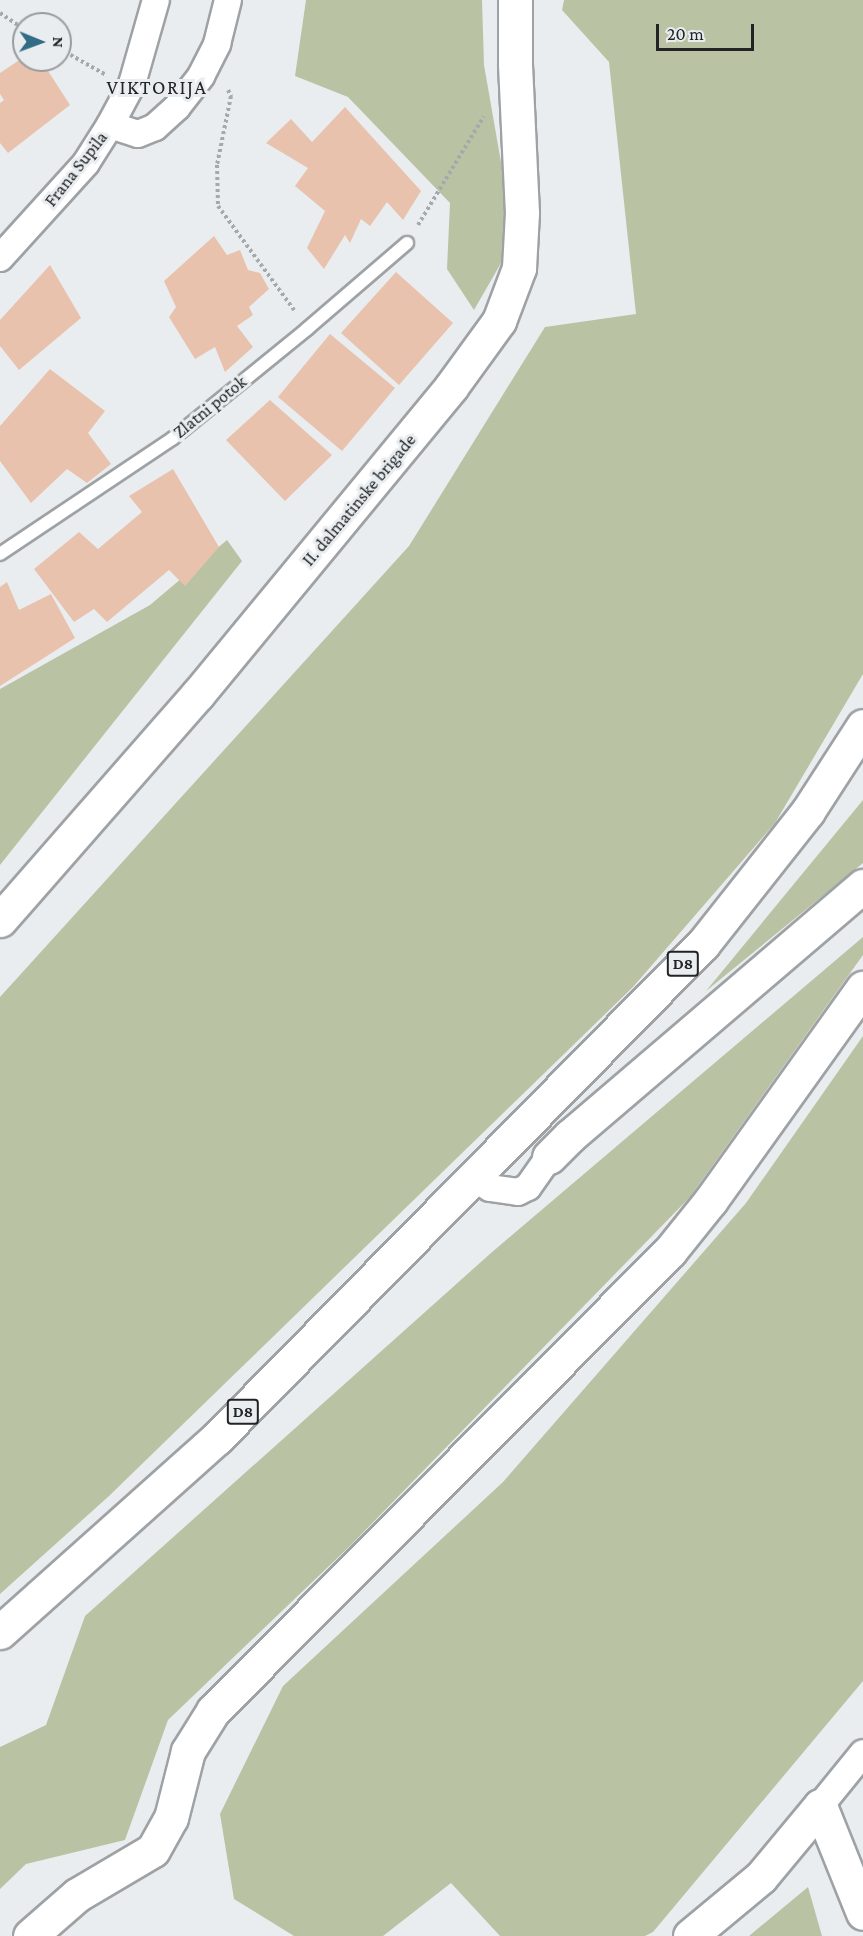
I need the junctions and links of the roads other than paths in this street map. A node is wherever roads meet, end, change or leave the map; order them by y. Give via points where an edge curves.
1 (156, 0) edge
2 (228, 0) edge
3 (515, 0) edge
4 (110, 125) junction
5 (407, 243) road end
6 (0, 258) edge
7 (0, 554) edge
8 (863, 726) edge
9 (863, 886) edge
10 (0, 920) edge
11 (863, 988) edge
12 (549, 1157) joint
13 (473, 1177) junction
14 (0, 1632) edge
15 (863, 1753) edge
16 (820, 1806) junction
17 (863, 1913) edge
18 (30, 1936) edge
19 (690, 1936) edge

1 - 4 street, Frana Supila via 132,84
2 - 4 street via 217,44 177,107 155,127 138,134
3 - 10 street, II. dalmatinske brigade via 522,213 519,268 499,321 452,387 206,685
4 - 6 street, Frana Supila via 86,163
5 - 7 lane, Zlatni potok via 173,438
8 - 13 street, D8 via 808,811 703,944
9 - 12 street
11 - 18 street via 670,1251 213,1711 188,1751 171,1818 153,1850 77,1896
12 - 13 street via 528,1187 518,1192 490,1188
13 - 14 street, D8 via 217,1438
15 - 16 street
16 - 17 street
16 - 19 street via 760,1877

